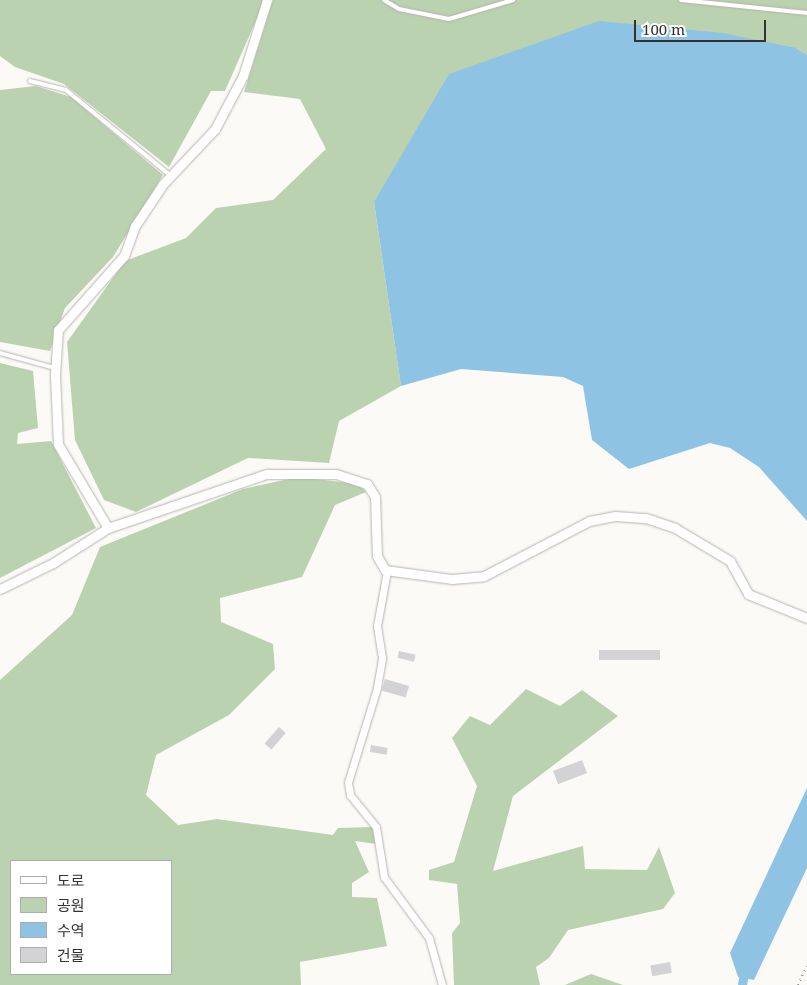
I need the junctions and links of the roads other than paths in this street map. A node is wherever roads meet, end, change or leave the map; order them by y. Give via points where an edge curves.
1 (267, 0) edge
2 (384, 0) edge
3 (513, 0) edge
4 (681, 0) edge
5 (807, 13) edge
6 (30, 81) dead end
7 (171, 176) junction
8 (0, 353) edge
9 (55, 368) junction
10 (108, 528) junction
11 (387, 571) junction
12 (0, 589) edge
13 (807, 618) edge
14 (442, 985) edge

1 - 7 street via 243,76 215,129
2 - 3 lane via 399,10 449,20
4 - 5 lane
6 - 7 lane via 66,90
7 - 9 street via 135,226 124,256 58,330
8 - 9 lane
9 - 10 street via 58,444
10 - 11 street via 267,474 300,471 336,474 367,484 375,497 377,556
10 - 12 street via 53,563
11 - 13 street via 452,579 484,576 589,521 615,516 646,518 675,528 730,561 748,594
11 - 14 street via 377,626 382,659 377,688 348,782 350,795 376,827 384,877 429,938

